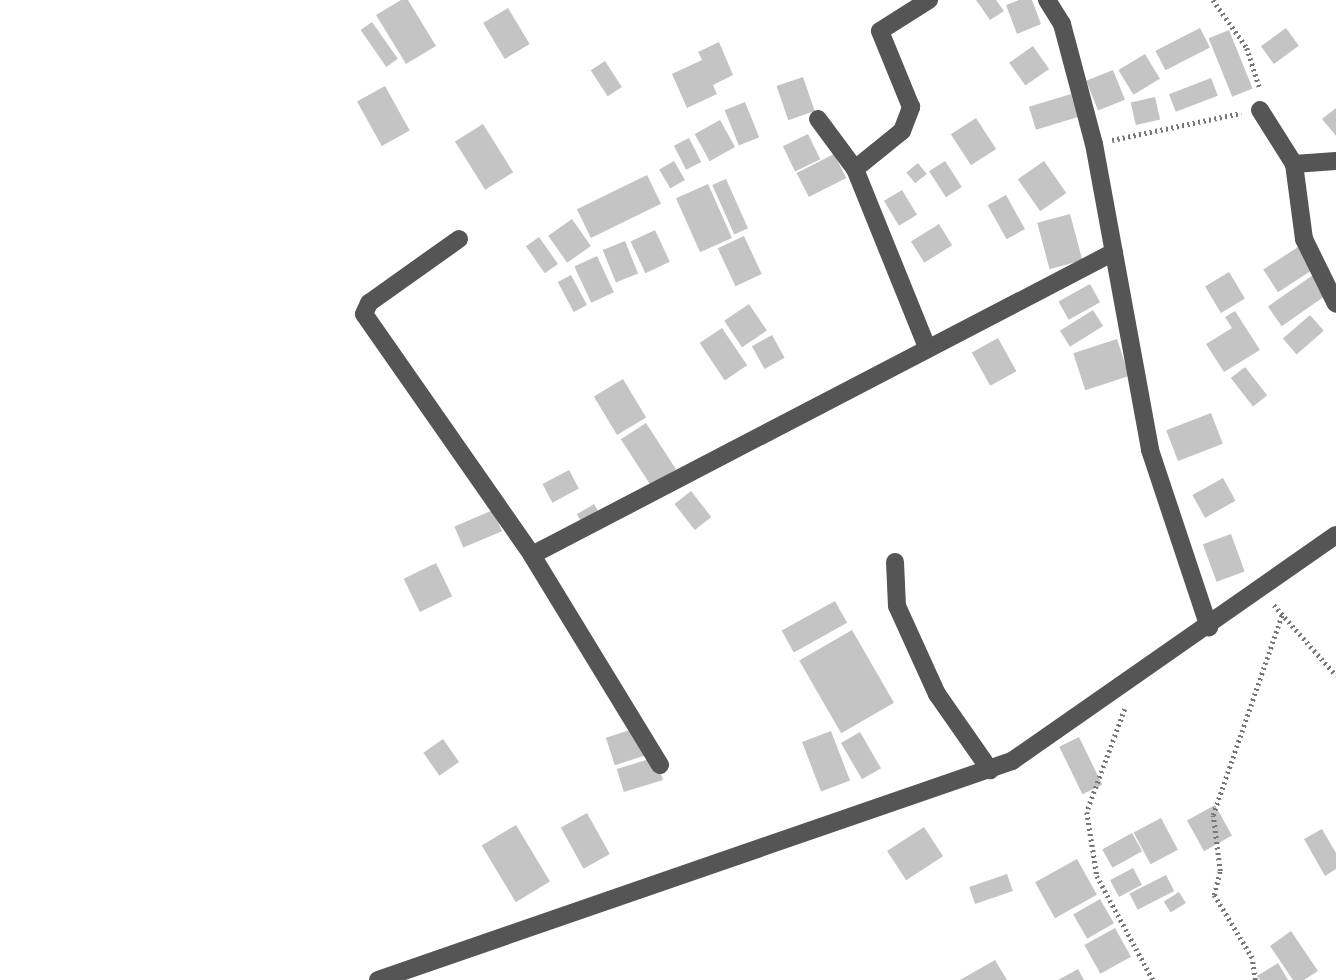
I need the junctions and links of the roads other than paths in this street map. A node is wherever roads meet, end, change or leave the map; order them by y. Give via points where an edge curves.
1 (929, 0) edge
2 (1047, 0) edge
3 (1260, 110) road end
4 (818, 119) dead end
5 (1336, 161) edge
6 (1294, 164) junction
7 (855, 169) junction
8 (459, 239) dead end
9 (1114, 252) junction
10 (1336, 304) edge
11 (926, 345) junction
12 (1336, 535) edge
13 (532, 555) junction
14 (895, 562) dead end
15 (1209, 626) junction
16 (660, 765) dead end
17 (990, 770) junction
18 (378, 980) edge

1 - 7 street via 880,32 911,107 902,131
2 - 9 street via 1062,24 1094,144
3 - 6 street
4 - 7 street
5 - 6 street
6 - 10 street via 1304,239
7 - 11 street
8 - 13 street via 369,303 364,314
9 - 11 street
9 - 15 street via 1150,450
11 - 13 street
12 - 15 street
13 - 16 street
14 - 17 street via 897,606 936,694
15 - 17 street
17 - 18 street

